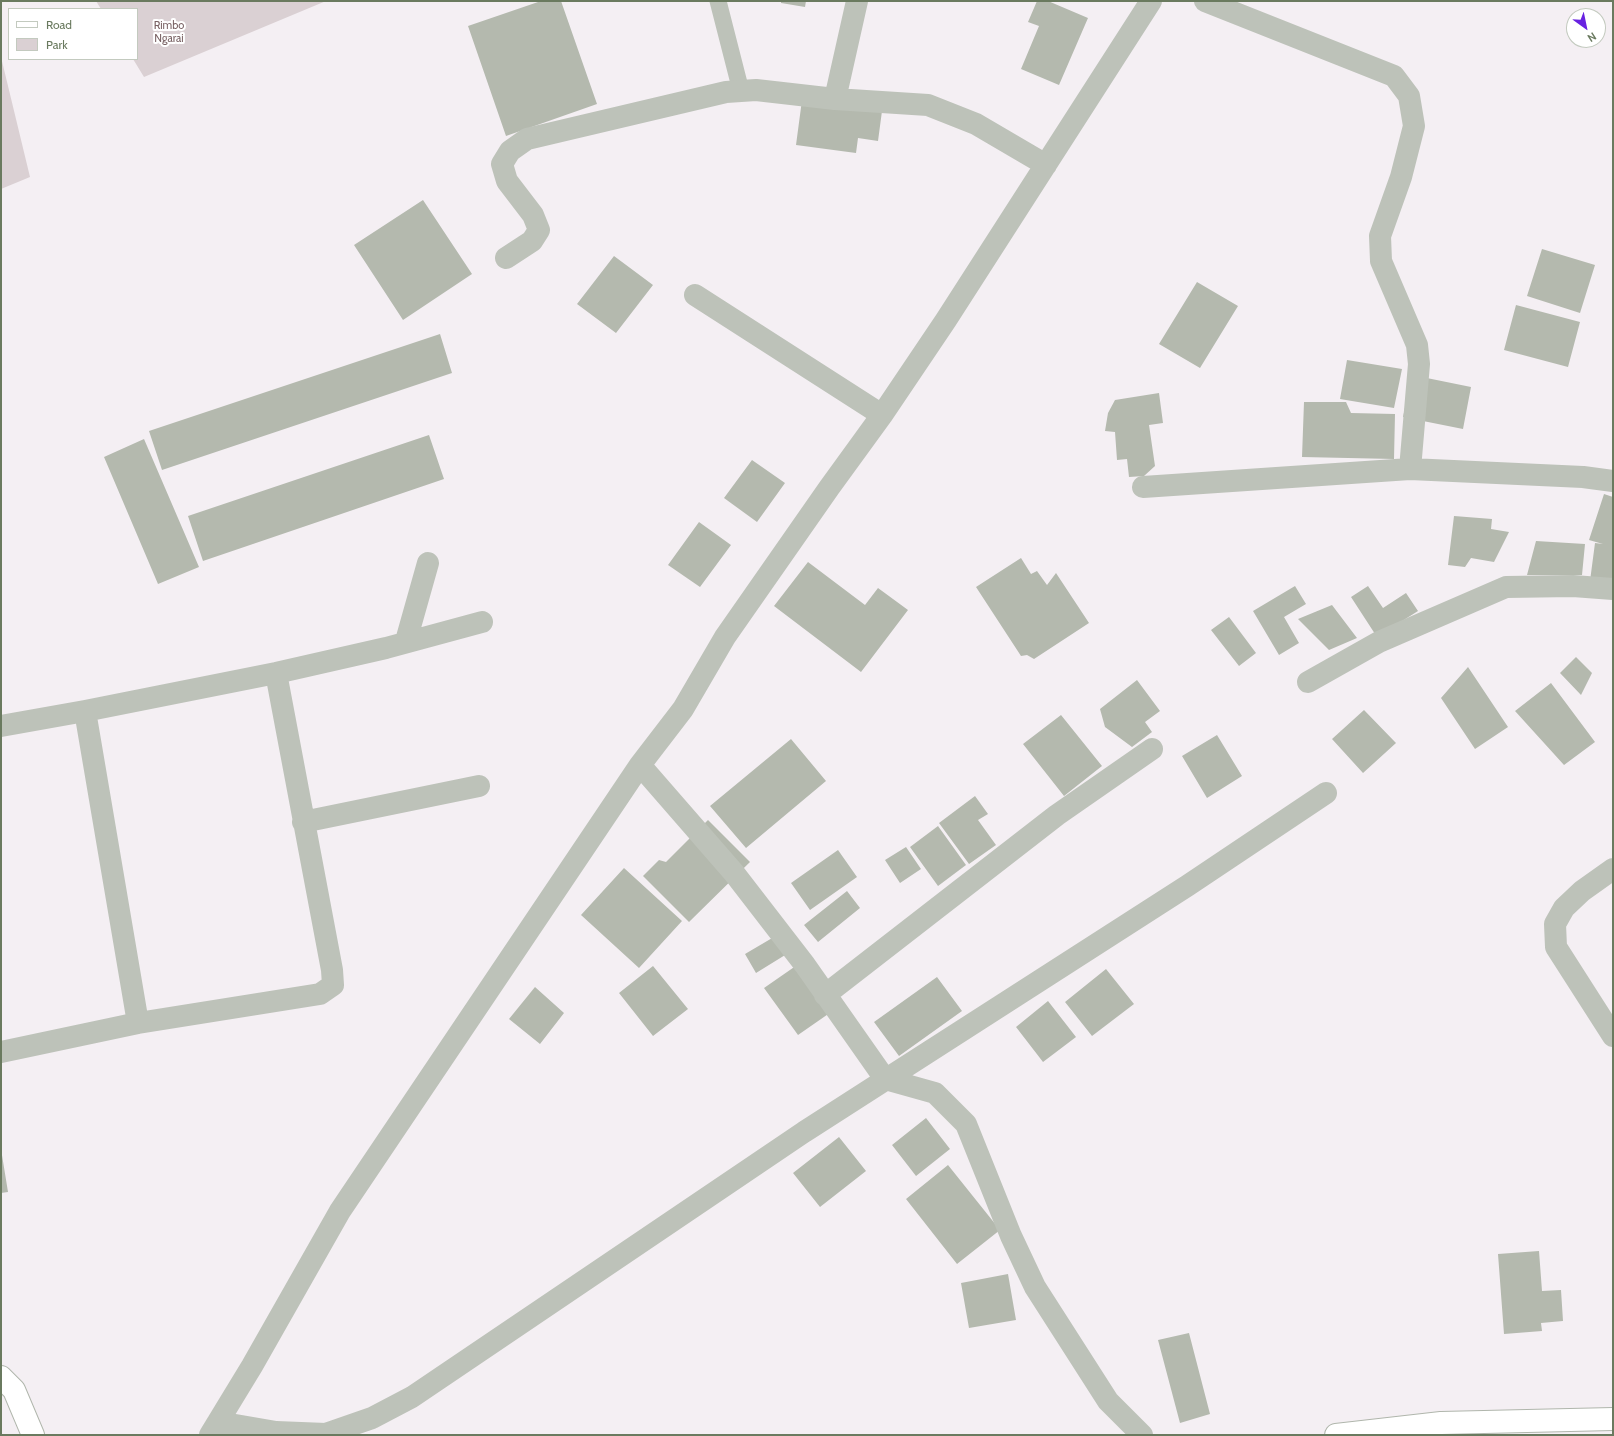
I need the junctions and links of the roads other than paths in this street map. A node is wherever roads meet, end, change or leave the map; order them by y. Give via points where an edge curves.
1 (718, 1) edge
2 (857, 1) edge
3 (1151, 1) edge
4 (1205, 1) edge
5 (741, 91) junction
6 (836, 99) junction
7 (1046, 165) junction
8 (506, 258) dead end
9 (695, 295) dead end
10 (882, 415) junction
11 (1410, 469) junction
12 (1613, 481) edge
13 (1143, 487) dead end
14 (428, 563) dead end
15 (1613, 589) edge
16 (482, 622) dead end
17 (406, 642) junction
18 (276, 672) junction
19 (1308, 682) dead end
20 (85, 712) junction
21 (1, 726) edge
22 (1152, 749) dead end
23 (640, 765) junction
24 (479, 786) dead end
25 (1326, 794) dead end
26 (303, 822) junction
27 (1613, 869) edge
28 (824, 995) junction
29 (138, 1023) junction
30 (1613, 1036) edge
31 (1, 1052) edge
32 (885, 1079) junction
33 (1, 1376) edge
34 (1613, 1418) edge
35 (214, 1428) edge
36 (33, 1435) edge
37 (1142, 1435) edge
38 (1336, 1435) edge

1 - 5 lane
2 - 6 street
3 - 7 street
4 - 11 street via 1394,76 1409,96 1414,126 1380,242 1381,262 1417,345 1419,364
5 - 6 street via 756,90
5 - 8 street via 726,92 527,139 510,150 502,164 507,181 533,215 539,230 532,241
6 - 7 street via 928,105 976,124
7 - 10 street
9 - 10 street
10 - 23 street via 725,637 683,709
11 - 12 street via 1584,477
11 - 13 street
14 - 17 street
15 - 19 street via 1573,586 1506,587 1379,642
16 - 17 street
17 - 18 street
18 - 20 street
18 - 26 street
20 - 21 street
20 - 29 street
22 - 28 street via 1057,815
23 - 28 street via 734,873 805,965
23 - 35 street via 340,1211
24 - 26 street
25 - 32 street
26 - 29 street via 333,985 320,994
27 - 30 street via 1582,891 1564,908 1555,924 1556,947
28 - 32 street
29 - 31 street
32 - 35 street via 412,1397 372,1418 326,1434
32 - 37 street via 935,1093 966,1124 1011,1236 1035,1287 1108,1400
33 - 36 street via 14,1390
34 - 38 street via 1441,1423

